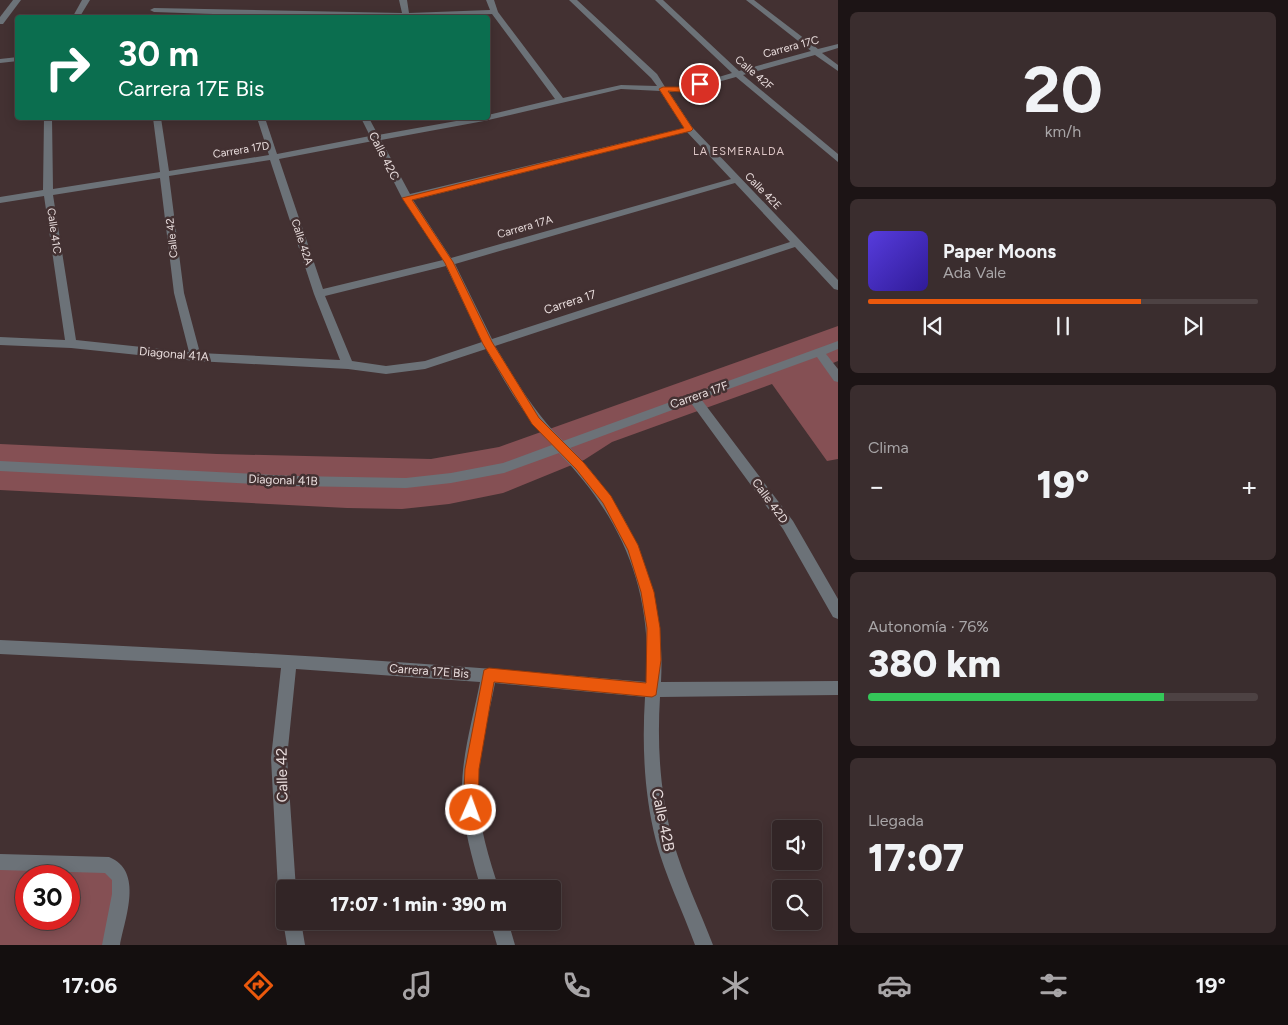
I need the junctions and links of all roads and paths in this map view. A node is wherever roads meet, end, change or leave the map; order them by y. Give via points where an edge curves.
1 (17, 0) edge
2 (86, 0) edge
3 (159, 0) edge
4 (403, 0) edge
5 (490, 0) edge
6 (573, 0) edge
7 (659, 0) edge
8 (750, 0) edge
9 (494, 12) junction
10 (153, 14) edge
11 (77, 15) edge
12 (234, 15) edge
13 (407, 15) edge
14 (442, 15) edge
15 (0, 22) edge
16 (838, 46) edge
17 (817, 52) junction
18 (15, 58) edge
19 (0, 60) edge
20 (838, 69) edge
21 (736, 73) junction
22 (663, 89) junction
23 (561, 101) junction
24 (490, 116) edge
25 (48, 120) edge
26 (157, 120) edge
27 (262, 120) edge
28 (366, 120) edge
29 (462, 120) edge
30 (689, 129) junction
31 (374, 137) junction
32 (274, 156) junction
33 (838, 159) edge
34 (166, 173) junction
35 (737, 180) junction
36 (48, 192) junction
37 (407, 198) junction
38 (0, 200) edge
39 (797, 243) junction
40 (449, 262) junction
41 (838, 286) edge
42 (320, 294) junction
43 (0, 341) edge
44 (71, 344) junction
45 (488, 344) junction
46 (838, 346) edge
47 (819, 352) junction
48 (196, 357) junction
49 (348, 365) junction
50 (838, 378) edge
51 (693, 397) junction
52 (561, 447) junction
53 (0, 466) edge
54 (838, 612) edge
55 (0, 647) edge
56 (289, 661) junction
57 (489, 675) junction
58 (838, 688) edge
59 (652, 690) junction
60 (0, 862) edge
61 (286, 880) edge
62 (487, 880) edge
63 (294, 930) edge
64 (502, 930) edge
65 (111, 945) edge
66 (296, 945) edge
67 (506, 945) edge
68 (704, 945) edge

1 - 15 street
2 - 11 street
3 - 10 street
4 - 13 street
5 - 9 street
6 - 22 street, Calle 42E via 654,76
7 - 21 street, Calle 42F
8 - 17 street
9 - 14 street
9 - 23 street
10 - 12 street
16 - 17 street, Carrera 17C
17 - 20 street
17 - 21 street, Carrera 17C
18 - 19 street
21 - 22 street, Carrera 17C via 682,90
21 - 33 street, Calle 42F
22 - 23 street, Carrera 17D via 621,87
22 - 30 street, Calle 42E
23 - 24 street, Carrera 17D
25 - 36 street, Calle 41C
26 - 34 street, Calle 42
27 - 32 street, Calle 42A
28 - 31 street, Calle 42C
29 - 31 street, Carrera 17D
30 - 35 street, Calle 42E
30 - 37 street
31 - 32 street, Carrera 17D
31 - 37 street, Calle 42C
32 - 34 street, Carrera 17D
32 - 42 street, Calle 42A
34 - 36 street, Carrera 17D
34 - 48 street, Calle 42 via 180,296
35 - 39 street, Calle 42E
35 - 40 street, Carrera 17A
36 - 38 street, Carrera 17D
36 - 44 street, Calle 41C
37 - 40 street, Calle 42C
39 - 41 street, Calle 42E
39 - 45 street, Carrera 17
40 - 42 street, Carrera 17A
40 - 45 street, Calle 42C
42 - 49 street, Calle 42A
43 - 44 street, Diagonal 41A
44 - 48 street, Diagonal 41A
45 - 49 street, Carrera 17 via 425,365 386,370
45 - 52 street, Calle 42C via 536,421
46 - 47 street, Carrera 17F
47 - 50 street
47 - 51 street, Carrera 17F
48 - 49 street, Diagonal 41A
51 - 52 street, Carrera 17F
51 - 54 street, Calle 42D via 788,525
52 - 53 street, Diagonal 41B via 504,468 406,483 294,481
52 - 59 street, Calle 42C via 607,500 633,549 648,592 654,628
55 - 56 street
56 - 57 street, Carrera 17E Bis
56 - 61 street, Calle 42 via 279,758
57 - 59 street, Carrera 17E Bis
57 - 62 street via 472,769 471,810
58 - 59 street, Carrera 17E Bis
59 - 68 street, Calle 42B via 650,746 665,842
60 - 65 street via 109,865 120,876 121,894
63 - 66 street
64 - 67 street

